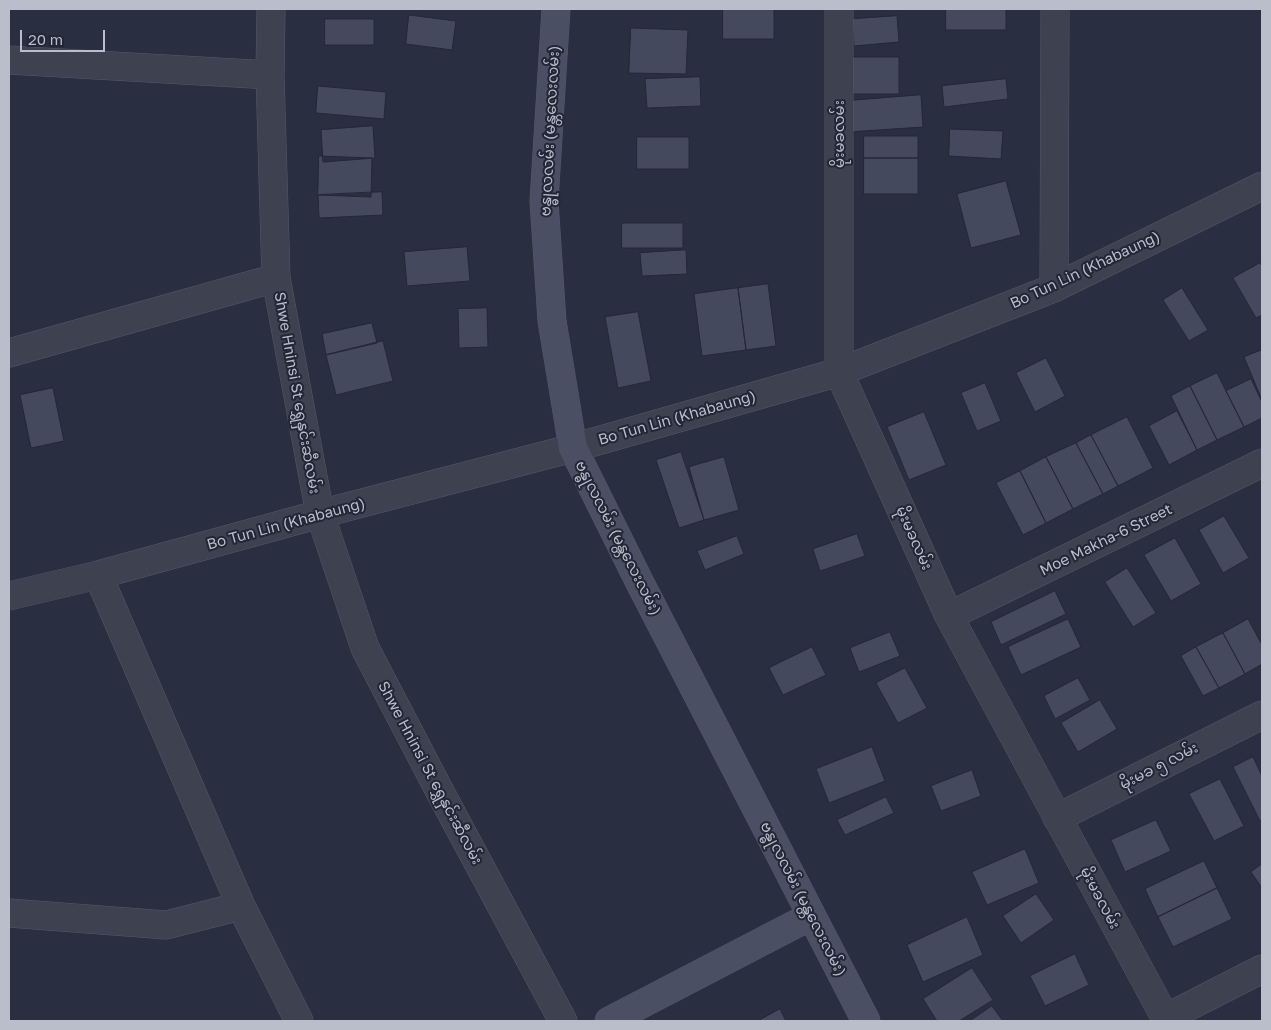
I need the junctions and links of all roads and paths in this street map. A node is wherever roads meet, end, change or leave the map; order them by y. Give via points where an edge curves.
1 (270, 9) edge
2 (556, 9) edge
3 (839, 9) edge
4 (1055, 9) edge
5 (9, 60) edge
6 (270, 75) junction
7 (1262, 186) edge
8 (276, 278) junction
9 (1054, 288) junction
10 (9, 354) edge
11 (839, 372) junction
12 (573, 448) junction
13 (1262, 463) edge
14 (320, 514) junction
15 (98, 575) junction
16 (9, 596) edge
17 (949, 616) junction
18 (1262, 715) edge
19 (1057, 818) junction
20 (241, 906) junction
21 (9, 913) edge
22 (811, 916) junction
23 (1262, 969) edge
24 (1166, 1020) edge
25 (299, 1021) edge
26 (563, 1021) edge
27 (609, 1021) edge
28 (866, 1021) edge

1 - 6 street, Shwe Hninsi St ရွှေနှင်းဆီလမ်း
2 - 12 street, ဗန္ဓုလလမ်း (မန္တလေးလမ်း) via 544,201 552,321
3 - 11 street, မိုးမခလမ်း
4 - 9 street
5 - 6 street
6 - 8 street, Shwe Hninsi St ရွှေနှင်းဆီလမ်း
7 - 9 street, Bo Tun Lin (Khabaung)
8 - 10 street
8 - 14 street, Shwe Hninsi St ရွှေနှင်းဆီလမ်း
9 - 11 street, Bo Tun Lin (Khabaung)
11 - 12 street, Bo Tun Lin (Khabaung)
11 - 17 street, မိုးမခလမ်း
12 - 14 street, Bo Tun Lin (Khabaung)
12 - 22 street, ဗန္ဓုလလမ်း (မန္တလေးလမ်း)
13 - 17 street, Moe Makha-6 Street
14 - 15 street, Bo Tun Lin (Khabaung)
14 - 26 street, Shwe Hninsi St ရွှေနှင်းဆီလမ်း via 365,648
15 - 16 street, Bo Tun Lin (Khabaung)
15 - 20 street
17 - 19 street, မိုးမခလမ်း
18 - 19 street, မိုးမခ ၅ လမ်း
19 - 24 street, မိုးမခလမ်း
20 - 21 street via 166,925
20 - 25 street
22 - 27 street
22 - 28 street, ဗန္ဓုလလမ်း (မန္တလေးလမ်း)
23 - 24 street

